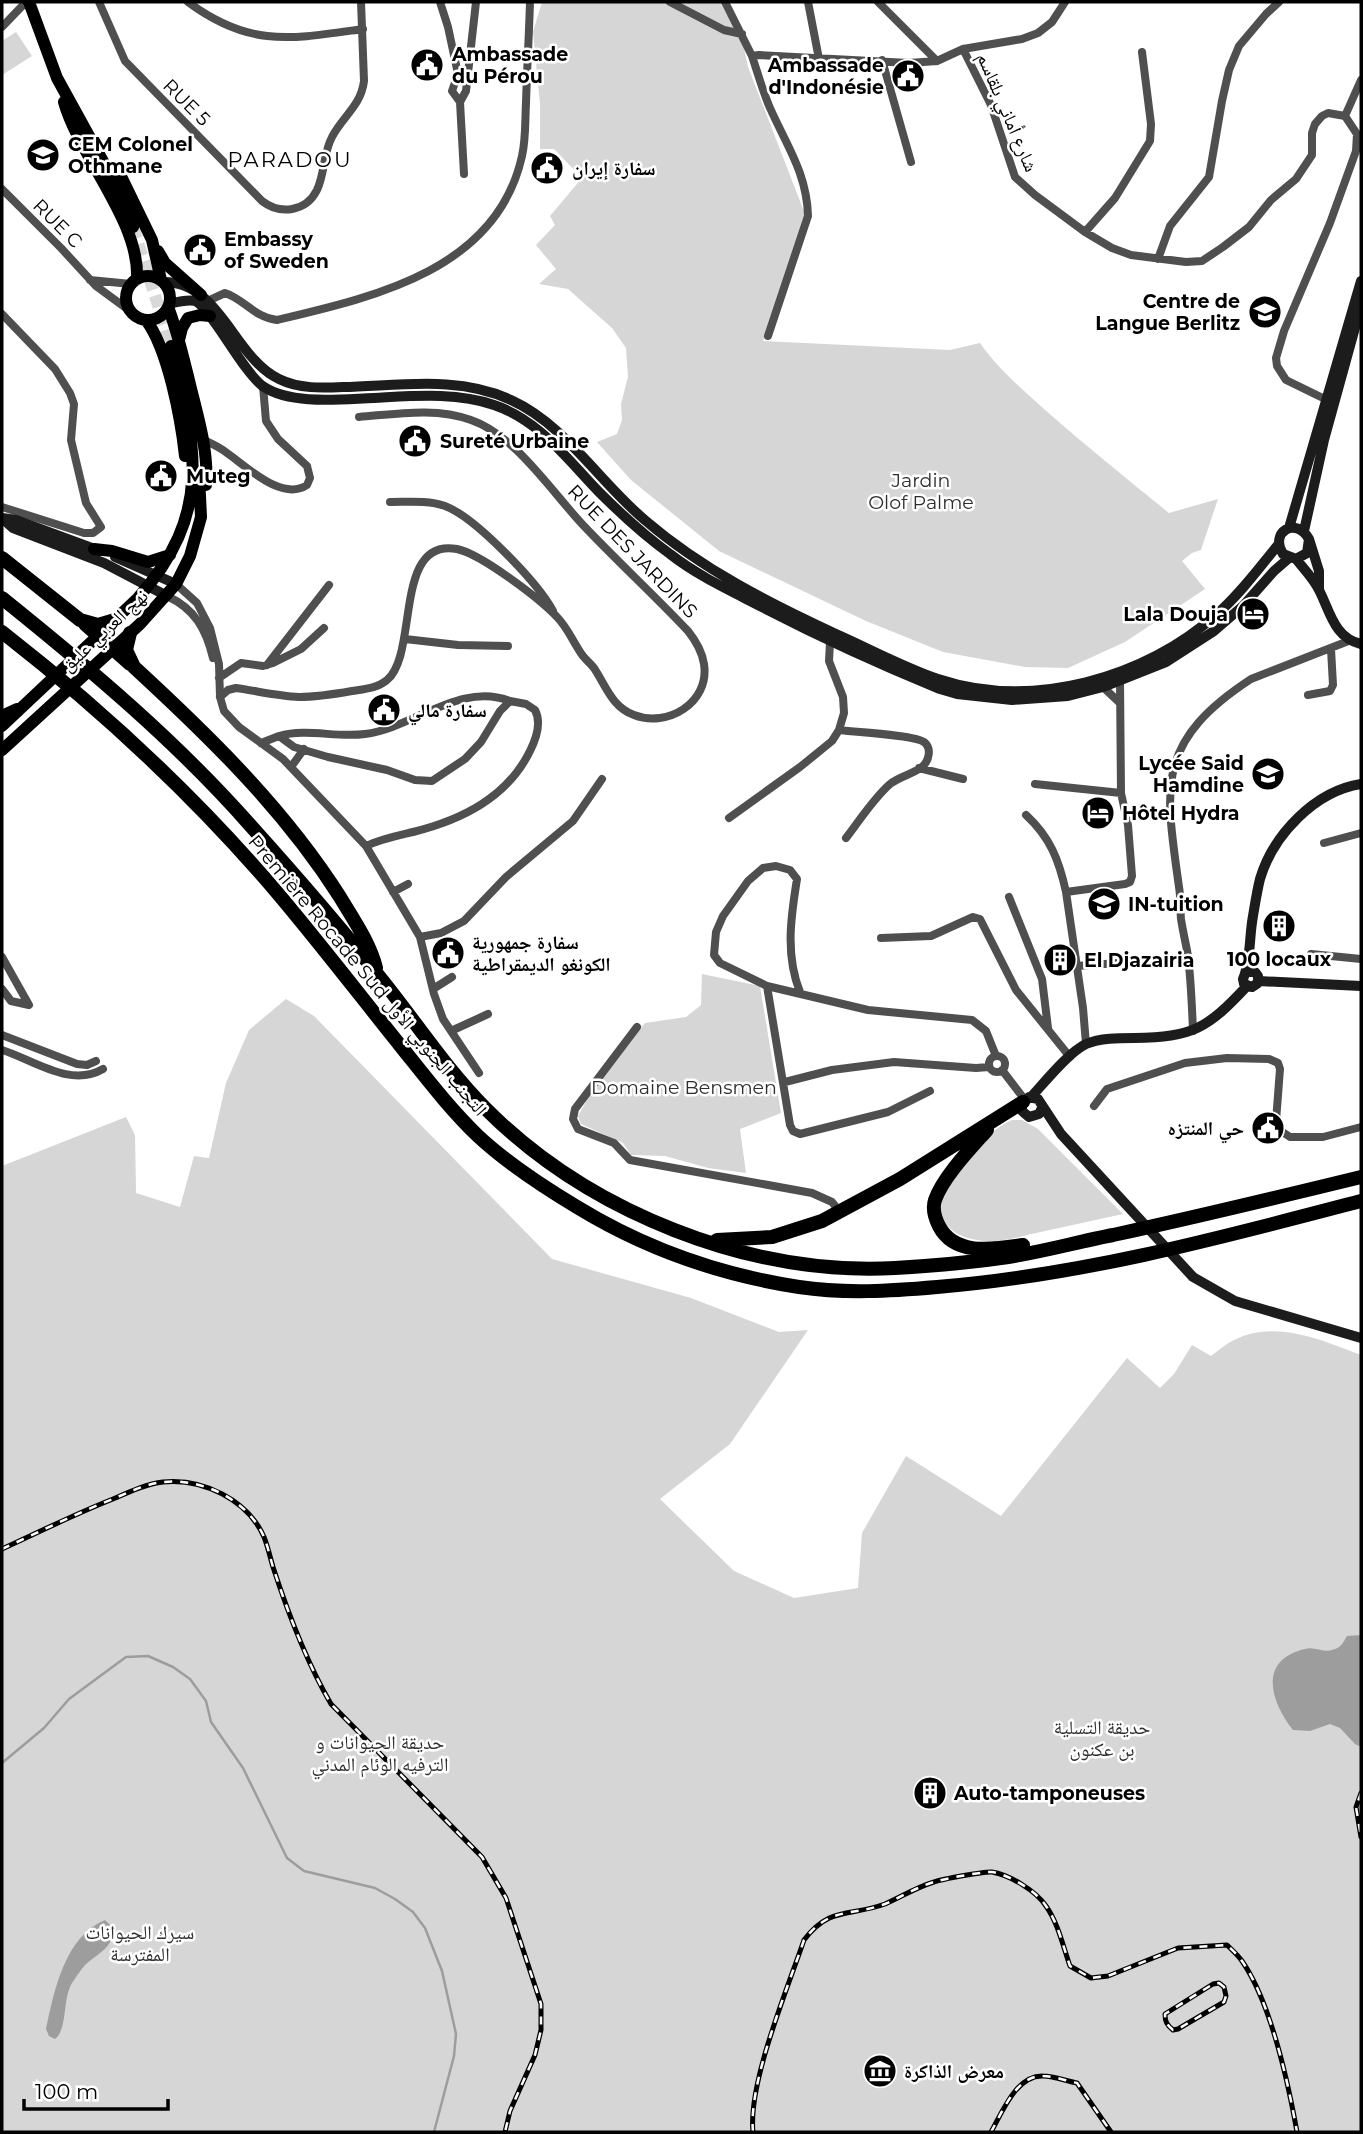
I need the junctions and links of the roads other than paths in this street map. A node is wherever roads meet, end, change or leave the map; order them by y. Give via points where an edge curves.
1 (27, 2) edge
2 (99, 2) edge
3 (188, 2) edge
4 (361, 2) edge
5 (440, 2) edge
6 (475, 2) edge
7 (530, 2) edge
8 (670, 2) edge
9 (808, 2) edge
10 (878, 2) edge
11 (1065, 2) edge
12 (1279, 2) edge
13 (729, 4) edge
14 (2, 27) edge
15 (363, 29) junction
16 (742, 34) junction
17 (964, 49) junction
18 (1142, 52) dead end
19 (752, 56) junction
20 (819, 59) junction
21 (882, 60) junction
22 (937, 61) junction
23 (462, 75) junction
24 (57, 78) junction
25 (1361, 80) edge
26 (66, 95) junction
27 (460, 102) junction
28 (1345, 116) junction
29 (911, 162) dead end
30 (464, 174) dead end
31 (2, 189) edge
32 (133, 227) tunnel mouth
33 (1085, 232) junction
34 (152, 240) junction
35 (1158, 259) junction
36 (90, 280) junction
37 (162, 281) junction
38 (1361, 281) edge
39 (134, 282) junction
40 (207, 304) junction
41 (169, 306) junction
42 (1361, 306) edge
43 (130, 311) junction
44 (2, 314) edge
45 (146, 320) junction
46 (768, 336) dead end
47 (175, 344) junction
48 (263, 386) junction
49 (1327, 400) junction
50 (359, 417) dead end
51 (190, 427) junction
52 (202, 439) junction
53 (390, 502) dead end
54 (2, 507) edge
55 (188, 513) junction
56 (201, 517) junction
57 (2, 518) edge
58 (1289, 528) junction
59 (1307, 535) junction
60 (1278, 545) junction
61 (94, 548) junction
62 (171, 555) junction
63 (2, 558) edge
64 (1292, 559) junction
65 (157, 575) junction
66 (176, 584) junction
67 (329, 585) dead end
68 (148, 586) junction
69 (1319, 589) junction
70 (167, 596) junction
71 (2, 598) edge
72 (555, 615) junction
73 (80, 620) junction
74 (115, 620) junction
75 (324, 628) dead end
76 (2, 632) edge
77 (130, 633) junction
78 (98, 635) junction
79 (405, 639) junction
80 (830, 642) junction
81 (1356, 642) edge
82 (508, 646) dead end
83 (113, 648) junction
84 (1331, 649) junction
85 (267, 665) junction
86 (134, 667) junction
87 (218, 674) junction
88 (1120, 679) junction
89 (1103, 687) junction
90 (1308, 695) dead end
91 (220, 697) junction
92 (510, 701) junction
93 (1120, 703) junction
94 (17, 710) junction
95 (2, 717) edge
96 (2, 726) edge
97 (839, 730) junction
98 (279, 736) junction
99 (261, 743) junction
100 (304, 749) junction
101 (2, 750) edge
102 (291, 767) junction
103 (919, 768) junction
104 (602, 779) dead end
105 (963, 779) dead end
106 (1035, 784) dead end
107 (1361, 784) edge
108 (1121, 793) junction
109 (1026, 815) dead end
110 (729, 818) dead end
111 (1361, 833) edge
112 (846, 838) dead end
113 (1324, 843) dead end
114 (366, 846) junction
115 (408, 884) dead end
116 (393, 892) junction
117 (1066, 892) junction
118 (1009, 897) dead end
119 (419, 937) junction
120 (881, 938) dead end
121 (1311, 954) dead end
122 (2, 957) edge
123 (1361, 959) edge
124 (1146, 961) dead end
125 (1077, 966) junction
126 (1247, 972) junction
127 (377, 973) junction
128 (452, 977) dead end
129 (1258, 981) junction
130 (767, 986) junction
131 (1247, 986) junction
132 (1361, 986) edge
133 (2, 989) edge
134 (433, 989) junction
135 (800, 992) junction
136 (6, 1000) edge
137 (488, 1014) dead end
138 (637, 1027) dead end
139 (1048, 1028) junction
140 (451, 1031) junction
141 (1193, 1031) junction
142 (2, 1035) edge
143 (1086, 1044) junction
144 (2, 1050) edge
145 (996, 1056) junction
146 (1070, 1057) junction
147 (96, 1061) dead end
148 (989, 1067) junction
149 (103, 1069) dead end
150 (1002, 1070) junction
151 (479, 1073) dead end
152 (785, 1082) junction
153 (929, 1091) dead end
154 (1094, 1105) dead end
155 (1031, 1106) junction
156 (1361, 1127) edge
157 (1361, 1177) edge
158 (1361, 1201) edge
159 (1361, 1208) edge
160 (841, 1212) junction
161 (1291, 1220) junction
162 (1115, 1234) junction
163 (698, 1240) junction
164 (1361, 1338) edge

1 - 14 street
1 - 24 main road
2 - 15 street, RUE 5 via 125,61 262,201 284,211 302,205 316,191 330,141 363,92
3 - 15 street via 251,35 270,38
4 - 15 street, RUE 5
5 - 23 street
6 - 23 street
7 - 40 street via 523,154 513,188 491,221 464,249 403,285 276,320 260,316 225,293
8 - 16 street via 724,30
9 - 20 street
10 - 22 street
11 - 17 street via 1038,33
12 - 35 street via 1239,46 1229,70 1209,177 1170,226
13 - 16 street
16 - 19 street
17 - 22 street
17 - 33 street, شارع أماني بلقاسم via 1015,177
18 - 33 street via 1150,141 1115,198
19 - 20 street
19 - 46 street via 806,187 808,207
20 - 21 street
21 - 22 street
21 - 29 street
23 - 27 street via 465,94
23 - 27 street via 452,86 452,94
24 - 26 main road
24 - 39 main road via 72,126 125,229 134,255
25 - 28 street
26 - 32 main road via 122,196
26 - 34 main road via 108,153
27 - 30 street
28 - 35 street, شارع أماني بلقاسم via 1328,113 1318,120 1312,133 1312,155 1302,172 1249,227 1202,261
28 - 49 street via 1357,134 1356,151 1276,358 1286,380
31 - 36 street, RUE C
33 - 35 street, شارع أماني بلقاسم via 1112,248
34 - 37 main road
34 - 40 main road via 165,263
36 - 39 street
36 - 43 street, RUE C
37 - 39 main road via 149,276
37 - 40 main road via 180,284
37 - 41 main road via 170,294
38 - 49 main road
39 - 43 main road via 126,297
40 - 41 main road via 195,301
40 - 47 main road via 200,315 188,318
40 - 48 main road via 233,351
40 - 60 main road via 269,373 296,385 446,385 470,387 510,400 552,427 644,520 704,565 889,659 959,684 1018,690 1060,688 1152,659 1216,615
41 - 45 main road via 160,317
41 - 47 main road, نهج العربي عليق
42 - 59 main road via 1324,440
43 - 45 main road
44 - 54 street via 55,369 70,393 74,404 71,440 86,503 101,527 84,533
45 - 55 main road, نهج العربي عليق via 159,344 174,396 184,450
47 - 51 main road
47 - 52 main road, نهج العربي عليق
48 - 52 street via 267,421 278,439 307,466 307,485 293,489 257,477 226,451
48 - 80 main road via 313,399 451,396 514,413 547,437 601,494 673,556
49 - 58 main road
50 - 72 street, RUE DES JARDINS via 438,413 472,420 496,433 688,631 704,662 704,680 696,697 681,712 660,720 623,710
51 - 55 main road, نهج العربي عليق via 194,469
51 - 56 main road, نهج العربي عليق via 198,455
52 - 56 main road, نهج العربي عليق via 206,480
53 - 72 street via 430,503 453,510 533,582
55 - 62 main road, نهج العربي عليق
56 - 66 main road, نهج العربي عليق
57 - 61 main road
57 - 68 main road via 13,528 97,560
58 - 59 main road via 1297,527
58 - 60 main road
59 - 64 main road via 1307,553
59 - 69 main road via 1319,571
60 - 64 main road
61 - 62 main road via 148,562
61 - 65 main road
62 - 65 main road, نهج العربي عليق
63 - 73 highway
64 - 69 main road
64 - 88 main road via 1214,631 1166,662
65 - 66 main road
65 - 68 main road, نهج العربي عليق
66 - 70 main road, نهج العربي عليق
66 - 87 street via 197,603 207,620
67 - 85 street
68 - 70 main road
68 - 74 main road, نهج العربي عليق
69 - 81 main road via 1331,620
70 - 77 main road, نهج العربي عليق
70 - 87 street via 189,608 201,622
71 - 127 highway, Première Rocade Sud التجنب الجنوبي الأول via 104,683 246,820
72 - 79 street, RUE DES JARDINS via 495,569 467,552 450,548 435,552 418,569
73 - 74 highway via 98,625
73 - 78 highway
74 - 78 main road, نهج العربي عليق
75 - 85 street via 301,649
76 - 161 highway, Première Rocade Sud التجنب الجنوبي الأول via 86,701 260,873 478,1136 524,1173 599,1221 725,1272 813,1289 873,1292 1003,1282 1132,1259
77 - 83 main road, نهج العربي عليق
77 - 86 highway via 126,650
78 - 83 highway
78 - 94 main road, نهج العربي عليق
79 - 82 street
79 - 91 street, RUE DES JARDINS via 395,672 374,687 308,697 236,688
80 - 89 main road via 957,694 1043,699
80 - 97 street via 829,661 843,697
81 - 84 street
83 - 86 highway
83 - 101 main road, نهج العربي عليق
84 - 90 street via 1330,691
84 - 141 street via 1237,688 1191,730 1174,766 1169,819
85 - 87 street via 241,663
86 - 127 highway via 288,823 346,908
87 - 91 street
88 - 89 main road
88 - 93 street
89 - 93 street
91 - 99 street via 229,718
92 - 98 street via 497,696 469,698 365,734
92 - 100 street via 465,759 432,781
92 - 114 street via 535,710 539,724 527,757 495,796 437,824
93 - 108 street
94 - 95 highway
94 - 96 main road, نهج العربي عليق
97 - 103 street via 923,741 929,747 929,757
97 - 110 street via 800,767
98 - 99 street
98 - 100 street
99 - 102 street
100 - 102 street
102 - 114 street
103 - 105 street
103 - 112 street via 881,792
104 - 119 street via 573,821 506,877 464,921 441,933
106 - 108 street
107 - 126 main road via 1314,804 1273,852 1261,878
108 - 117 street via 1131,850 1130,882
109 - 117 street via 1052,846
111 - 113 street
114 - 116 street
115 - 116 street
116 - 119 street
117 - 125 street
118 - 139 street via 1042,979
119 - 134 street
120 - 139 street via 931,936 972,917 980,919 1016,990
121 - 123 street
122 - 136 street via 29,1005
124 - 125 street
125 - 143 street
126 - 129 main road via 1255,972
126 - 131 main road via 1242,979
127 - 163 highway, Première Rocade Sud التجنب الجنوبي الأول via 436,1052 513,1134 560,1173
128 - 134 street
129 - 131 main road
129 - 132 main road
130 - 135 street
130 - 135 street via 720,963 714,955 723,916 748,881 763,868 776,866 790,870 797,879 790,921
130 - 152 street
131 - 141 main road via 1215,1019
133 - 136 street
134 - 140 street
135 - 145 street via 868,1010 972,1020 986,1031
137 - 140 street
138 - 160 street via 575,1109 578,1129 614,1143 630,1160 812,1193
139 - 146 street
140 - 151 street
141 - 143 main road
142 - 147 street via 77,1064
143 - 146 main road
144 - 149 street via 76,1076
145 - 148 street
145 - 150 street via 1005,1062
146 - 155 main road
148 - 150 street
148 - 152 street via 894,1062
150 - 155 street
152 - 153 street via 790,1125 800,1134 887,1112
154 - 156 street via 1107,1089 1185,1063 1269,1059 1280,1069 1276,1121 1281,1131 1290,1137 1323,1137
155 - 160 highway
155 - 162 highway via 988,1129 948,1178 934,1203 941,1230 961,1245 987,1250
155 - 164 main road via 1193,1277 1235,1301
157 - 162 highway, Première Rocade Sud التجنب الجنوبي الأول
158 - 161 highway, Première Rocade Sud التجنب الجنوبي الأول
159 - 161 highway
160 - 163 highway via 772,1237
162 - 163 highway, Première Rocade Sud التجنب الجنوبي الأول via 1003,1258 892,1269 821,1266

